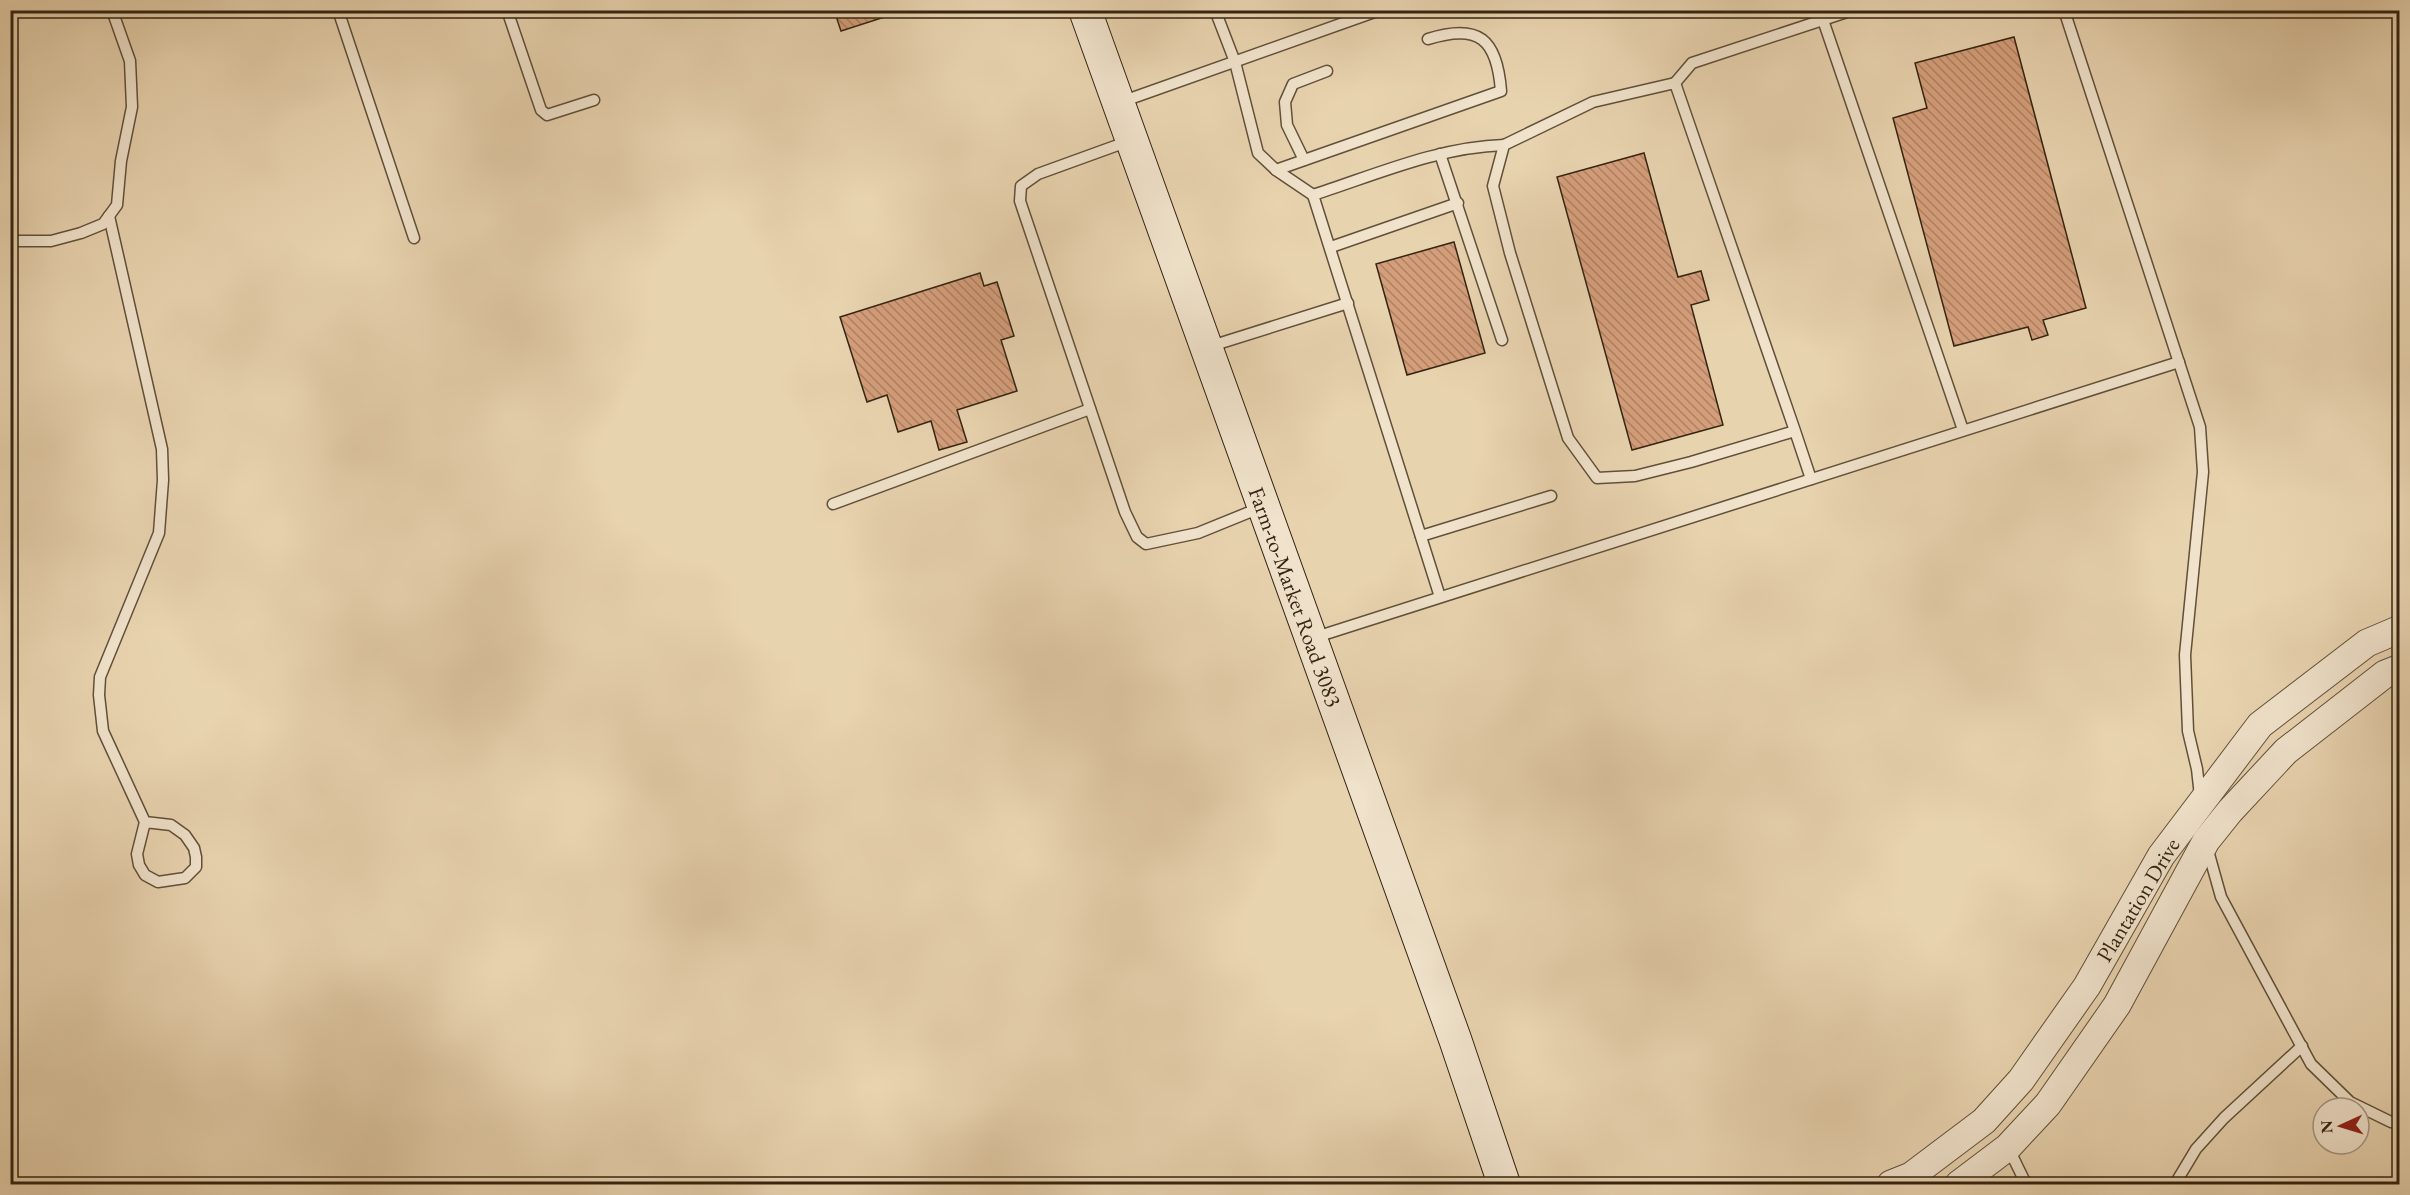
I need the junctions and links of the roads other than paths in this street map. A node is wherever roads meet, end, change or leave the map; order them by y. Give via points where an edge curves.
1 (112, 10) edge
2 (338, 10) edge
3 (507, 10) edge
4 (1085, 10) edge
5 (1215, 10) edge
6 (1380, 10) edge
7 (1853, 10) edge
8 (2064, 10) edge
9 (1823, 20) junction
10 (1428, 39) dead end
11 (1235, 62) junction
12 (1327, 71) dead end
13 (1676, 83) junction
14 (594, 100) dead end
15 (1118, 103) junction
16 (1131, 140) junction
17 (1504, 145) junction
18 (1440, 154) junction
19 (1304, 160) junction
20 (1276, 170) junction
21 (1313, 195) junction
22 (1458, 203) junction
23 (109, 216) junction
24 (414, 238) dead end
25 (10, 241) edge
26 (1331, 247) junction
27 (1348, 303) junction
28 (1502, 340) dead end
29 (1205, 348) junction
30 (2179, 362) junction
31 (1090, 409) junction
32 (1963, 430) junction
33 (1795, 431) junction
34 (1811, 479) junction
35 (1551, 496) dead end
36 (833, 504) dead end
37 (1262, 506) junction
38 (1421, 536) junction
39 (1440, 597) junction
40 (2400, 629) edge
41 (1311, 639) junction
42 (2400, 668) edge
43 (2201, 804) junction
44 (145, 822) junction
45 (2206, 841) junction
46 (2302, 1046) junction
47 (1984, 1121) junction
48 (2400, 1123) edge
49 (2008, 1147) junction
50 (1504, 1185) edge
51 (1892, 1185) edge
52 (1959, 1185) edge
53 (2026, 1185) edge
54 (2175, 1185) edge

1 - 23 lane via 130,61 132,107 117,206
2 - 24 lane
3 - 14 lane via 541,110 547,115
4 - 15 main road, Farm-to-Market Road 3083
5 - 11 lane
6 - 11 lane
7 - 9 lane
8 - 30 lane
9 - 13 lane via 1692,63
9 - 32 lane
10 - 19 lane via 1473,32 1486,42 1499,66 1501,91
11 - 15 lane
11 - 20 lane via 1258,153
12 - 19 lane via 1293,84 1285,102 1287,125
13 - 17 lane via 1593,102
13 - 33 lane
15 - 16 main road, Farm-to-Market Road 3083
16 - 29 main road, Farm-to-Market Road 3083
16 - 31 lane via 1038,174 1021,186 1020,201
17 - 18 lane via 1474,146
17 - 33 lane via 1493,186 1510,253 1568,438 1597,478 1635,476
18 - 21 lane
18 - 22 lane
19 - 20 lane
20 - 21 lane
21 - 26 lane
22 - 26 lane
22 - 28 lane
23 - 25 lane via 103,224 51,241
23 - 44 lane via 162,449 159,533 100,677 104,731
26 - 27 lane
27 - 29 lane
27 - 38 lane
29 - 37 main road, Farm-to-Market Road 3083
30 - 32 lane
30 - 43 lane via 2200,427 2203,472 2185,655 2188,731
31 - 36 lane
31 - 37 lane via 1125,512 1137,537 1146,544 1198,533
32 - 34 lane
33 - 34 lane
34 - 39 lane
35 - 38 lane
37 - 41 main road, Farm-to-Market Road 3083
38 - 39 lane
39 - 41 lane
40 - 43 street, Plantation Drive via 2367,643 2260,725
41 - 50 main road, Farm-to-Market Road 3083
42 - 45 street, Plantation Drive via 2385,674 2286,751
43 - 45 lane
43 - 47 street, Plantation Drive via 2161,856 2087,986 2021,1080
44 - 44 lane via 137,854 145,875 158,882 186,878 196,867 194,848 171,825
45 - 46 lane via 2222,897
45 - 49 street, Plantation Drive via 2117,1005 2048,1104
46 - 48 lane via 2311,1064 2350,1102
46 - 54 lane via 2224,1118 2196,1149
47 - 49 street
47 - 51 street, Plantation Drive via 1911,1176
49 - 52 street, Plantation Drive
49 - 53 lane

